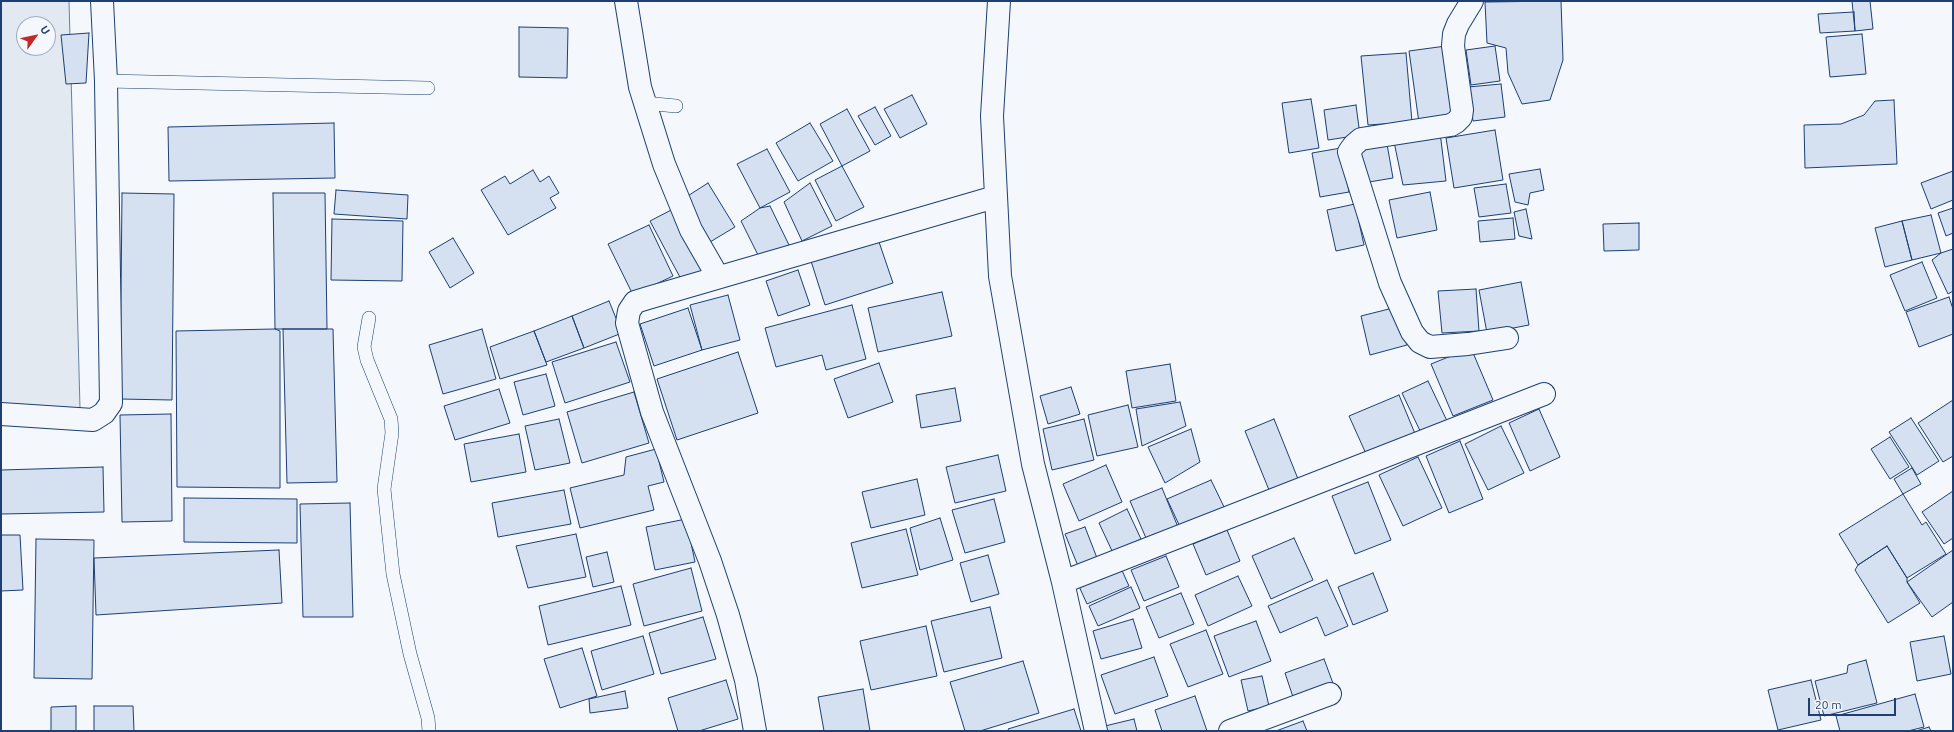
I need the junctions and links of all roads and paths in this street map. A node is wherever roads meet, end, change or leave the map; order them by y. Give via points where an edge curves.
1 (102, 1) edge
2 (626, 1) edge
3 (999, 1) edge
4 (1472, 1) edge
5 (106, 82) junction
6 (428, 88) dead end
7 (644, 103) junction
8 (676, 106) dead end
9 (995, 197) junction
10 (718, 277) junction
11 (369, 318) dead end
12 (1507, 338) dead end
13 (1544, 394) dead end
14 (1, 414) edge
15 (1064, 582) junction
16 (1330, 694) dead end
17 (429, 731) edge
18 (755, 731) edge
19 (1096, 731) edge
20 (1230, 731) edge

1 - 5 street
2 - 7 street
3 - 9 street via 992,116
4 - 12 street via 1454,34 1453,46 1461,117 1451,126 1361,139 1349,152 1390,283 1412,332 1420,342 1430,347
5 - 6 lane
5 - 14 street via 111,403 104,414 93,420
7 - 8 lane
7 - 10 street via 664,164 691,230
9 - 10 street
9 - 15 street via 1000,276 1015,371 1033,464
10 - 18 street via 635,302 629,311 627,323 652,412 710,561 728,615 746,680
11 - 17 lane via 364,347 390,419 392,433 384,489 393,574
13 - 15 street
15 - 19 street
16 - 20 street

